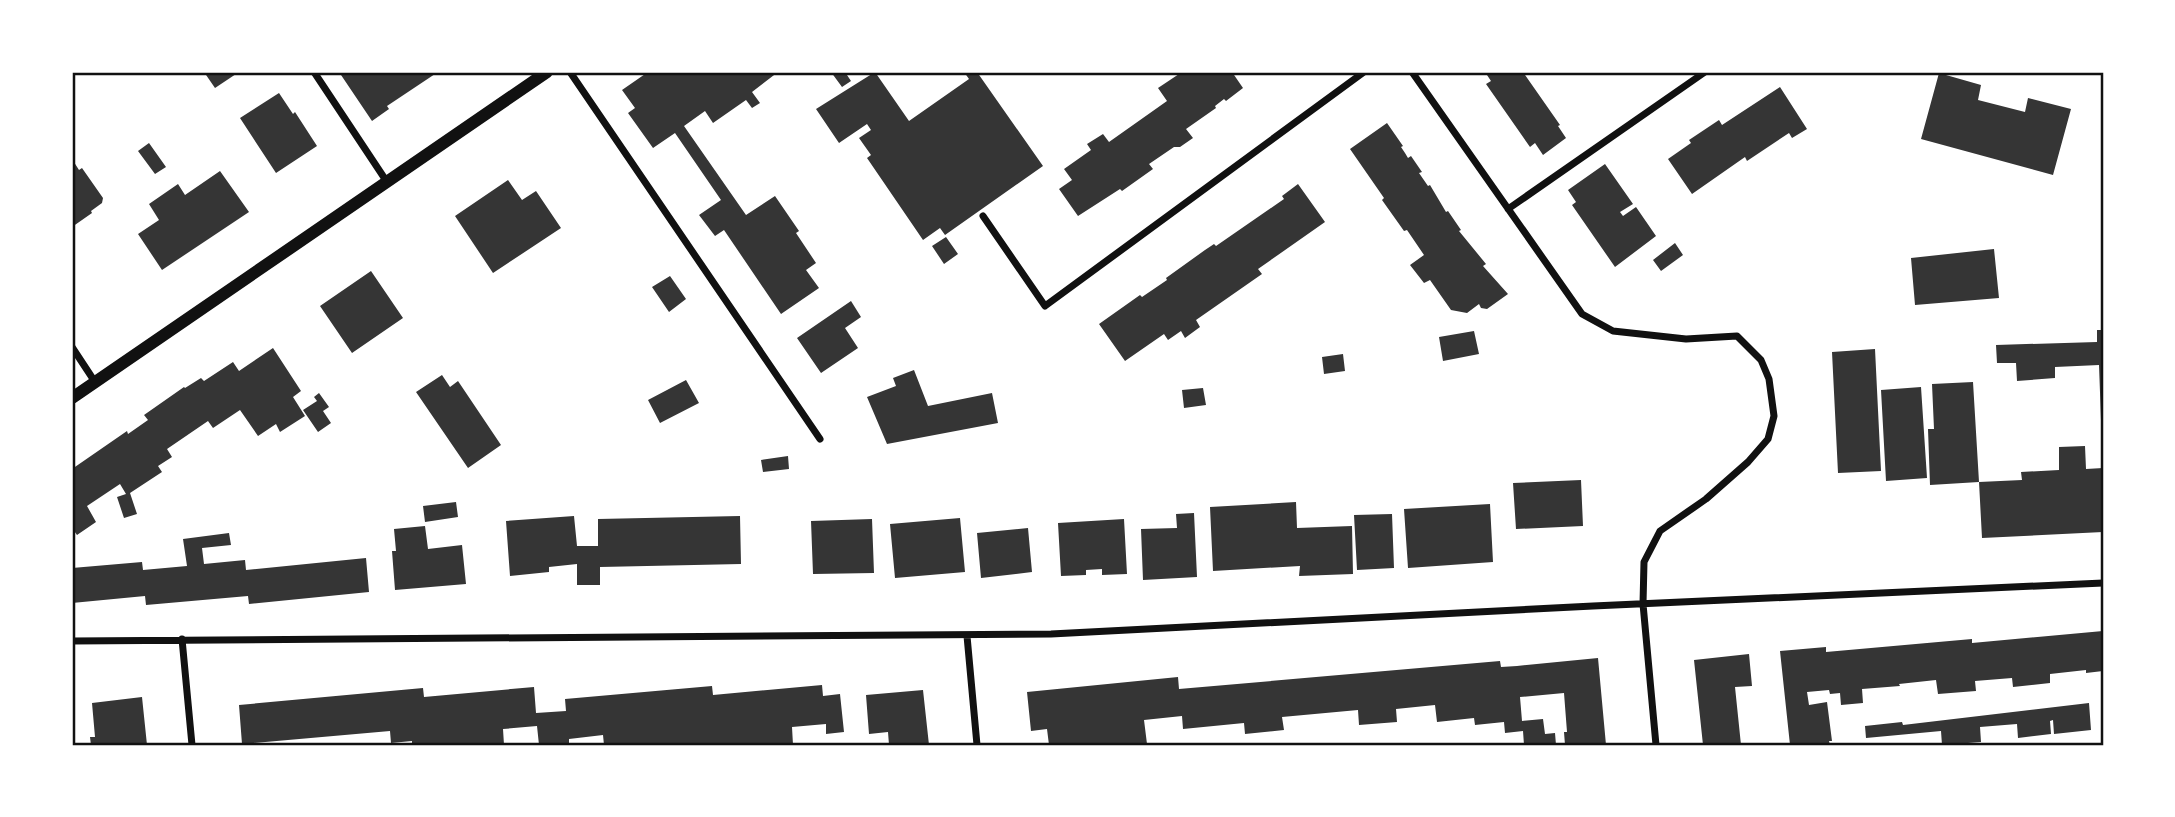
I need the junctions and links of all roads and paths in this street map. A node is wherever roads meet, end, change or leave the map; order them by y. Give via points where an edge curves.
1 (314, 72) edge
2 (547, 72) edge
3 (570, 72) edge
4 (1364, 72) edge
5 (1412, 72) edge
6 (1705, 72) edge
7 (387, 183) junction
8 (1508, 209) junction
9 (983, 216) dead end
10 (72, 347) edge
11 (95, 382) junction
12 (72, 398) edge
13 (820, 439) dead end
14 (2103, 583) edge
15 (1643, 604) junction
16 (967, 636) junction
17 (182, 639) junction
18 (72, 640) edge
19 (192, 745) edge
20 (977, 745) edge
21 (1656, 745) edge

1 - 7 street
2 - 7 street
3 - 13 street
4 - 9 street via 1045,306
5 - 8 street
6 - 8 street
7 - 11 street
8 - 15 street via 1582,314 1613,331 1686,339 1737,336 1761,360 1769,379 1774,416 1768,439 1706,499 1660,531 1644,562
10 - 11 street
11 - 12 street
14 - 15 street
15 - 16 street
15 - 21 street
16 - 17 street
16 - 20 street
17 - 18 street
17 - 19 street

